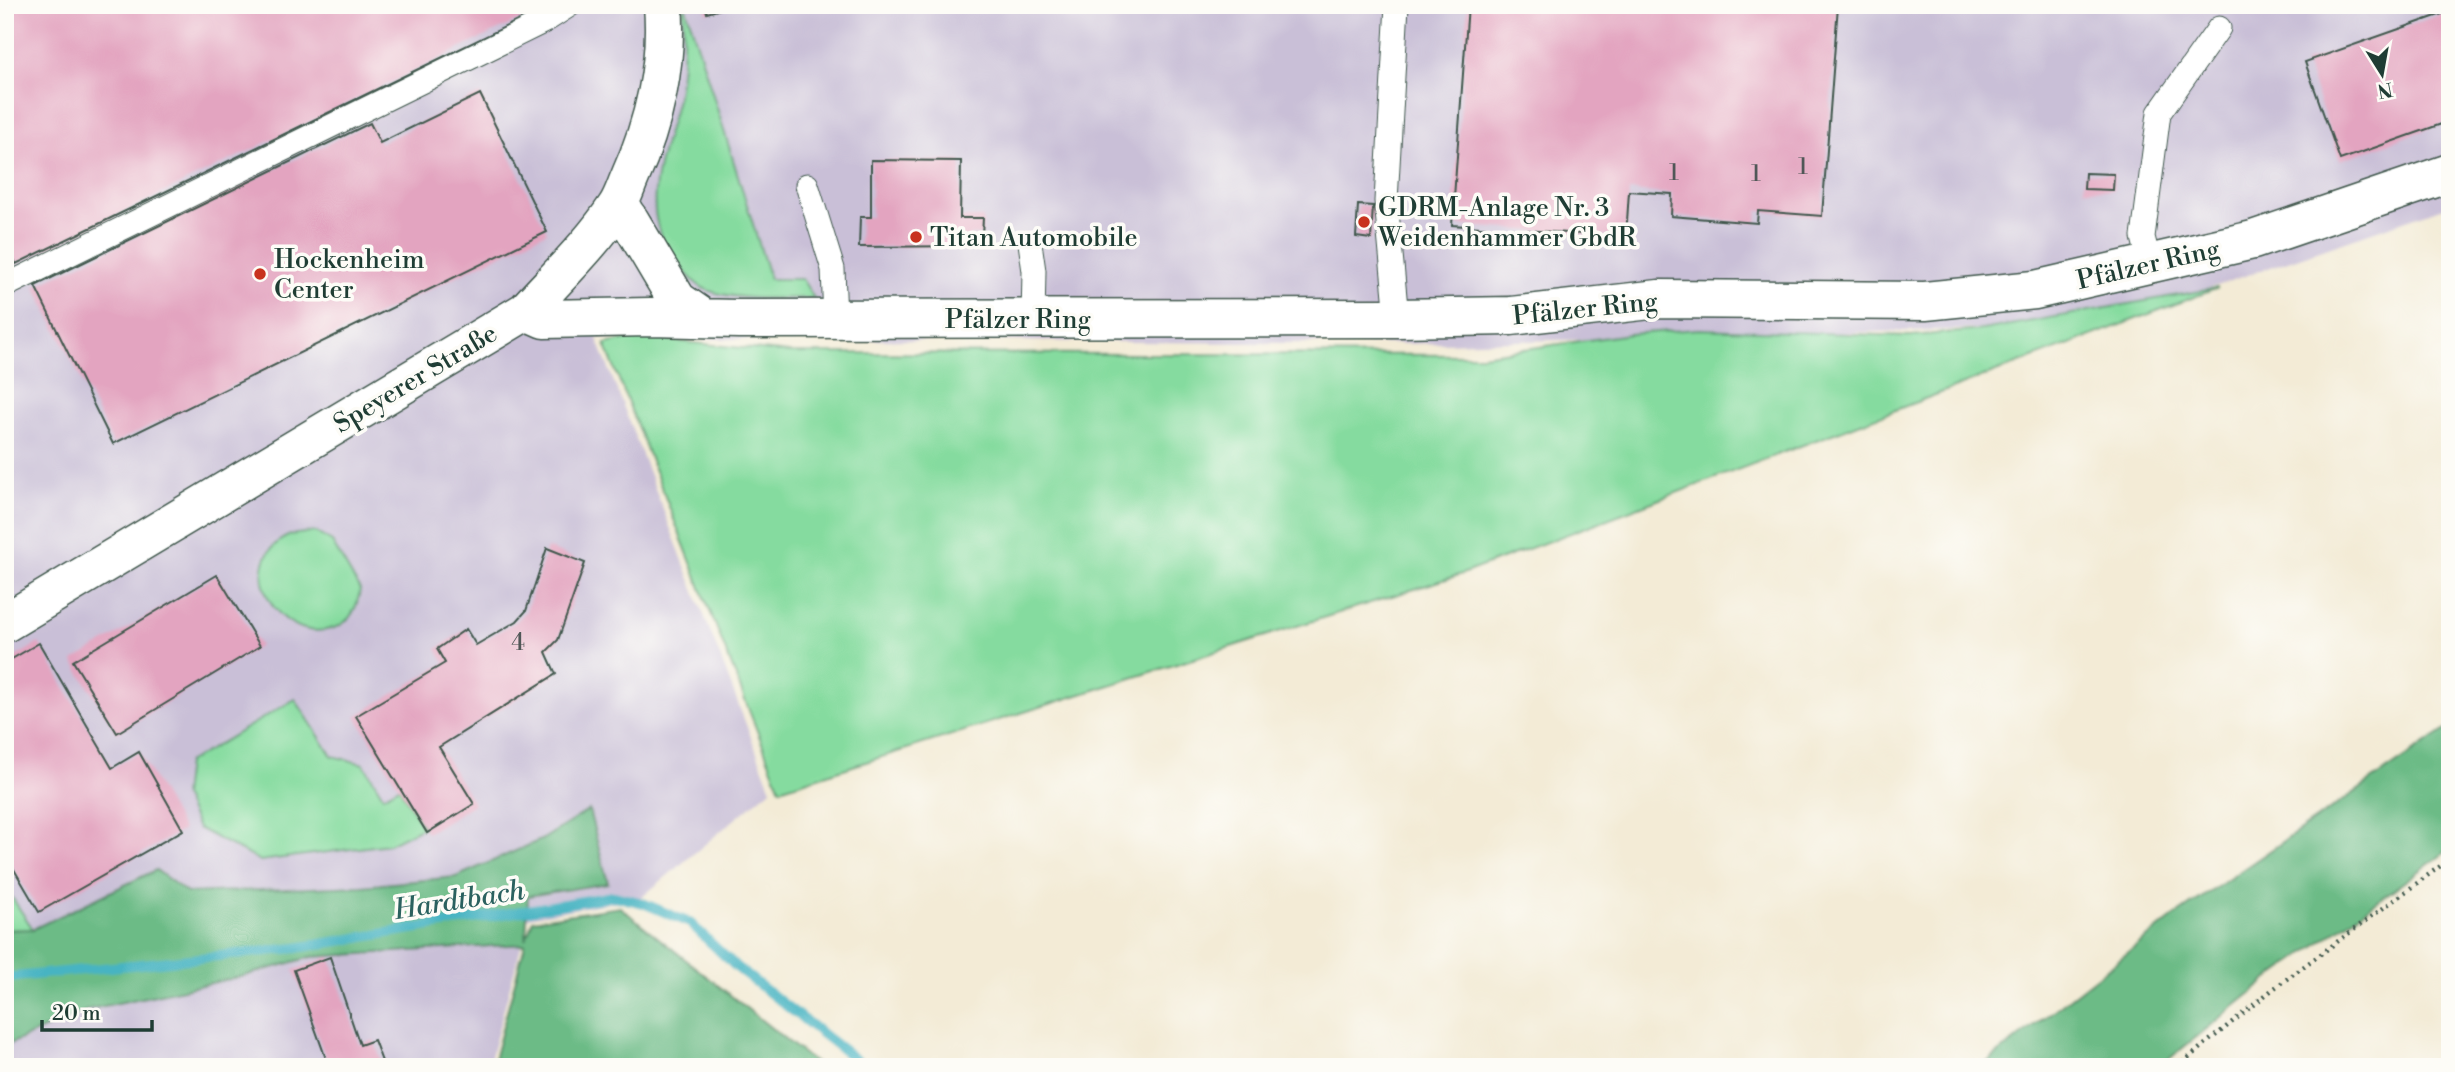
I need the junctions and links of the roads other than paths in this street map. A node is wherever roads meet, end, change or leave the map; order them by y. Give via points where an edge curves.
1 (570, 5) edge
2 (663, 5) edge
3 (1396, 5) edge
4 (2219, 28) dead end
5 (2450, 173) edge
6 (807, 185) dead end
7 (618, 205) junction
8 (1030, 243) dead end
9 (2150, 265) junction
10 (5, 286) edge
11 (526, 311) junction
12 (703, 318) junction
13 (1397, 318) junction
14 (835, 319) junction
15 (1033, 319) junction
16 (5, 623) edge

1 - 10 lane
2 - 7 street, Speyerer Straße via 665,39 654,103
3 - 13 lane via 1387,201
4 - 9 lane via 2159,113 2143,237
5 - 9 street, Pfälzer Ring via 2253,240
6 - 14 lane via 833,269
7 - 11 street, Speyerer Straße
7 - 12 street via 677,300
8 - 15 lane
9 - 13 street, Pfälzer Ring via 2035,290 1925,301 1659,299 1511,316
11 - 12 street, Pfälzer Ring via 544,319
11 - 16 street, Speyerer Straße
12 - 14 street, Pfälzer Ring
13 - 15 street, Pfälzer Ring
14 - 15 street, Pfälzer Ring

